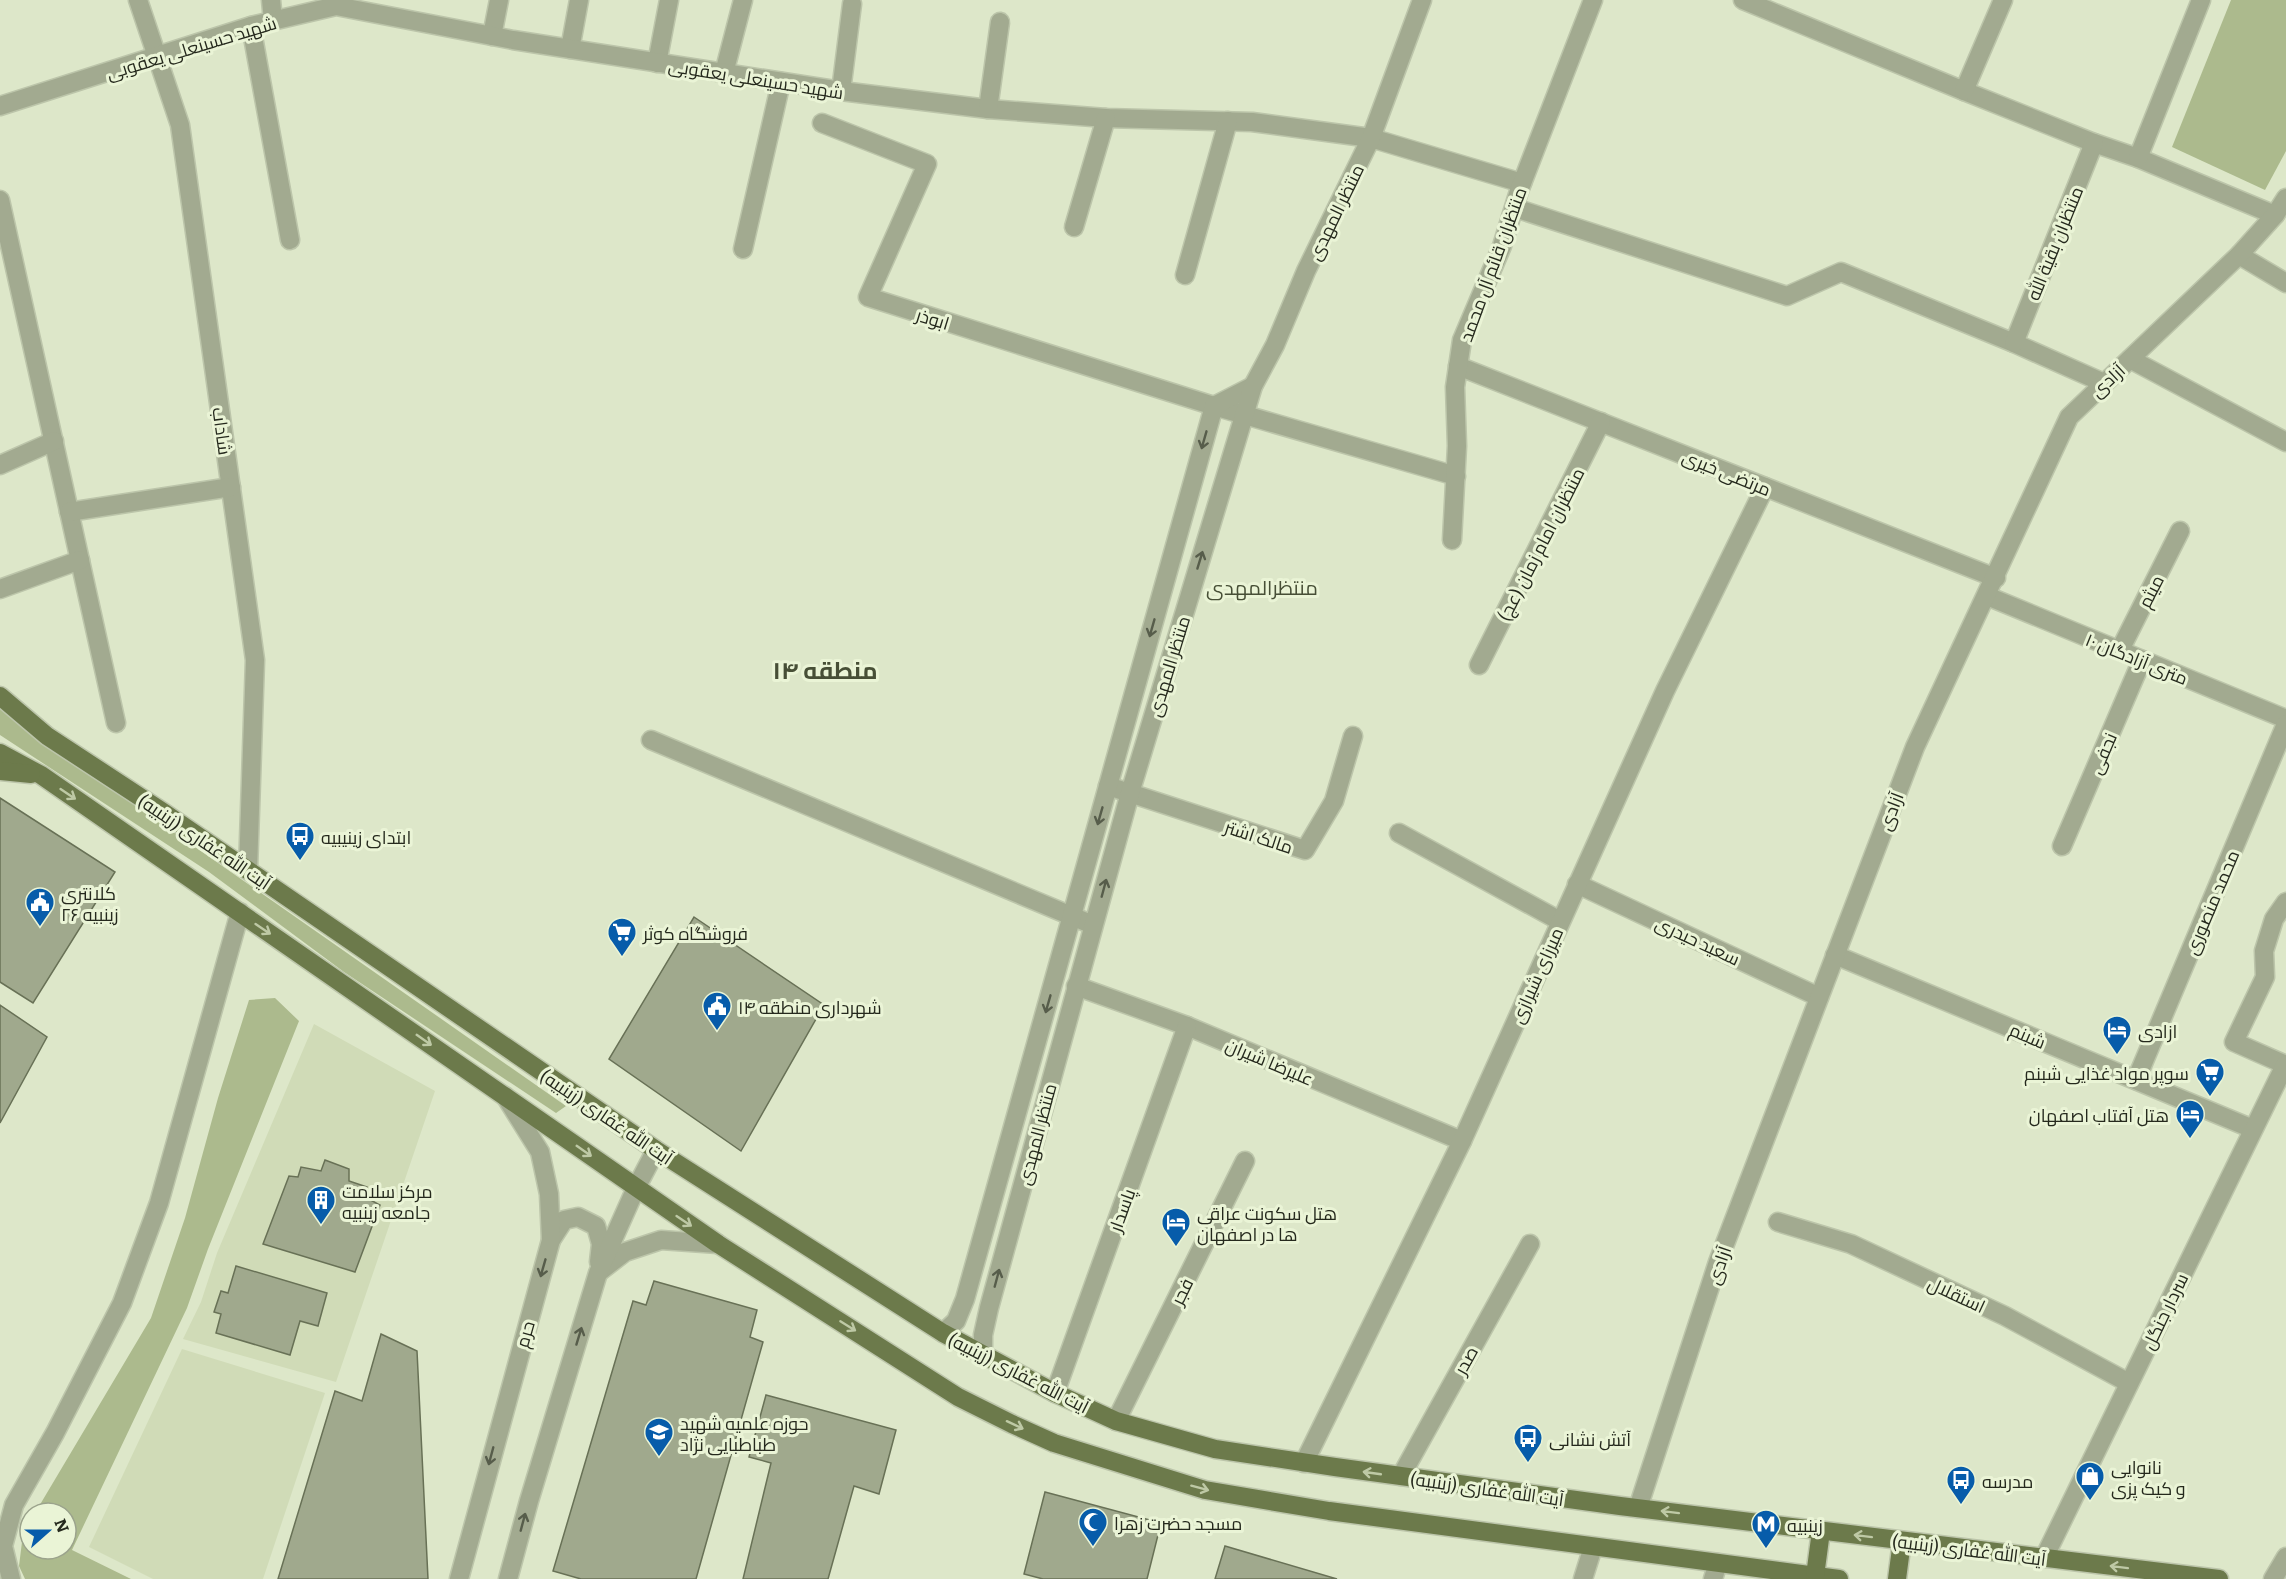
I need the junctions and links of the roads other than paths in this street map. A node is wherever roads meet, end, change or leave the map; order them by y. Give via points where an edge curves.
1 (138, 0) edge
2 (271, 0) edge
3 (499, 0) edge
4 (579, 0) edge
5 (669, 0) edge
6 (743, 0) edge
7 (1422, 0) edge
8 (1593, 0) edge
9 (1743, 0) edge
10 (2003, 0) edge
11 (2201, 0) edge
12 (852, 3) dead end
13 (1780, 6) edge
14 (273, 21) junction
15 (1000, 22) dead end
16 (251, 26) junction
17 (492, 36) junction
18 (570, 49) junction
19 (157, 57) junction
20 (657, 63) junction
21 (724, 73) junction
22 (781, 82) junction
23 (841, 91) junction
24 (1964, 91) junction
25 (3, 100) edge
26 (988, 109) junction
27 (1106, 118) junction
28 (1228, 121) junction
29 (822, 123) dead end
30 (1371, 138) junction
31 (2094, 143) junction
32 (2138, 158) junction
33 (1522, 183) junction
34 (2286, 198) edge
35 (0, 200) edge
36 (1515, 208) junction
37 (2275, 214) junction
38 (1074, 227) dead end
39 (291, 240) dead end
40 (743, 249) dead end
41 (2239, 255) junction
42 (1185, 275) dead end
43 (2286, 282) edge
44 (2014, 343) junction
45 (2130, 359) junction
46 (1458, 366) junction
47 (2104, 383) junction
48 (1253, 386) junction
49 (1214, 406) junction
50 (1245, 413) junction
51 (1601, 422) junction
52 (54, 441) junction
53 (2286, 442) edge
54 (0, 465) edge
55 (1456, 476) junction
56 (231, 487) junction
57 (1765, 487) junction
58 (69, 512) junction
59 (2180, 531) dead end
60 (1452, 540) dead end
61 (80, 560) junction
62 (1996, 578) junction
63 (0, 589) edge
64 (1987, 596) junction
65 (2120, 650) junction
66 (2142, 660) junction
67 (1479, 665) dead end
68 (0, 696) edge
69 (2286, 721) edge
70 (116, 723) dead end
71 (1353, 736) dead end
72 (651, 740) dead end
73 (0, 753) edge
74 (0, 771) edge
75 (40, 775) junction
76 (1108, 786) junction
77 (1130, 793) junction
78 (1399, 833) dead end
79 (2062, 846) dead end
80 (248, 870) junction
81 (1577, 884) junction
82 (2286, 902) edge
83 (240, 912) junction
84 (1072, 916) junction
85 (1560, 921) junction
86 (1093, 925) junction
87 (1835, 955) junction
88 (1076, 986) junction
89 (1819, 997) junction
90 (1187, 1026) junction
91 (2285, 1065) edge
92 (2136, 1080) junction
93 (505, 1096) junction
94 (2253, 1129) junction
95 (1462, 1141) junction
96 (656, 1150) junction
97 (1245, 1161) dead end
98 (636, 1188) junction
99 (1778, 1222) dead end
100 (550, 1240) junction
101 (718, 1244) junction
102 (1530, 1244) dead end
103 (598, 1273) junction
104 (965, 1299) junction
105 (989, 1308) junction
106 (943, 1333) junction
107 (983, 1356) junction
108 (2129, 1383) junction
109 (1055, 1393) junction
110 (1116, 1421) junction
111 (1304, 1463) junction
112 (1401, 1476) junction
113 (1638, 1508) junction
114 (1821, 1531) junction
115 (1902, 1541) junction
116 (1593, 1547) junction
117 (2286, 1557) edge
118 (2044, 1558) junction
119 (1716, 1571) edge
120 (1815, 1576) junction
121 (11, 1579) edge
122 (459, 1579) edge
123 (508, 1579) edge
124 (1583, 1579) edge
125 (1839, 1579) edge
126 (1897, 1579) edge
127 (2219, 1579) edge
128 (2273, 1579) edge

1 - 19 street, شاداب
2 - 14 street
3 - 17 street
4 - 18 street
5 - 20 street
6 - 21 street
7 - 30 street, منتظر المهدی
8 - 33 street, منتظران قائم آل محمد
9 - 13 street
10 - 24 street
11 - 32 street
12 - 23 street
13 - 24 street
14 - 16 street, شهید حسینعلی یعقوبی
14 - 17 street, شهید حسینعلی یعقوبی via 336,6
15 - 26 street
16 - 19 street, شهید حسینعلی یعقوبی
16 - 39 street
17 - 18 street, شهید حسینعلی یعقوبی
18 - 20 street, شهید حسینعلی یعقوبی
19 - 25 street, شهید حسینعلی یعقوبی
19 - 56 street, شاداب via 180,125
20 - 21 street, شهید حسینعلی یعقوبی
21 - 22 street, شهید حسینعلی یعقوبی
22 - 23 street, شهید حسینعلی یعقوبی
22 - 40 street
23 - 26 street, شهید حسینعلی یعقوبی
24 - 31 street
26 - 27 street, شهید حسینعلی یعقوبی
27 - 28 street, شهید حسینعلی یعقوبی
27 - 38 street
28 - 30 street, شهید حسینعلی یعقوبی
28 - 42 street
29 - 49 street, ابوذر via 927,164 868,297
30 - 33 street, شهید حسینعلی یعقوبی
30 - 48 street, منتظر المهدی
31 - 32 street
31 - 44 street, منتظران بقیة الله
32 - 37 street
33 - 36 street, منتظران قائم آل محمد
34 - 37 street, آزادی
35 - 52 street
36 - 44 street via 1787,296 1841,272
36 - 46 street, منتظران قائم آل محمد via 1462,340
37 - 41 street, آزادی
41 - 43 street
41 - 45 street, آزادی
44 - 47 street
45 - 47 street, آزادی
45 - 53 street
46 - 51 street, مرتضی خیری
46 - 55 street, منتظران قائم آل محمد
47 - 62 street, آزادی via 2069,417
48 - 49 street
48 - 50 street, منتظر المهدی
49 - 50 street, ابوذر
49 -> 76 street
50 - 55 street, ابوذر
77 -> 50 street, منتظر المهدی
51 - 57 street, مرتضی خیری
51 - 67 street, منتظران امام زمان (عج)
52 - 54 street
52 - 58 street
55 - 60 street, منتظران قائم آل محمد
56 - 58 street
56 - 80 street, شاداب via 255,660
57 - 62 street, مرتضی خیری
57 - 81 street, میرزای شیرازی via 1665,691
58 - 61 street
59 - 65 street, میثم
61 - 63 street
61 - 70 street
62 - 64 street, آزادی
64 - 65 street, ۱۰ متری آزادگان
64 - 87 street, آزادی via 1915,747
65 - 66 street, ۱۰ متری آزادگان
66 - 69 street, ۱۰ متری آزادگان
66 - 79 street, نجفی
68 - 80 main road, آیت الله غفاری (زینبیه) via 47,736
69 - 92 street, محمد منصوری
71 - 77 street, مالک اشتر via 1334,801 1305,850
72 - 84 street
73 - 75 main road
74 - 75 main road
75 -> 83 main road
76 - 77 street
76 -> 84 street
86 -> 77 street, منتظر المهدی
78 - 85 street
80 - 96 main road, آیت الله غفاری (زینبیه)
81 - 85 street, میرزای شیرازی
81 - 89 street, سعید حیدری
82 - 91 street via 2274,919 2264,951 2265,977 2234,1042
83 -> 93 main road
83 - 121 street via 159,1203 122,1303 14,1505 3,1546
84 - 86 street
84 -> 104 street
85 - 95 street, میرزای شیرازی
86 - 88 street, منتظر المهدی
87 - 89 street, آزادی
87 - 92 street, شبنم
88 - 90 street, علیرضا شیران
105 -> 88 street, منتظر المهدی
89 - 113 street, آزادی via 1718,1262
90 - 95 street, علیرضا شیران
90 - 109 street, پاسدار
91 - 94 street, سردار جنگل
92 - 94 street, شبنم
93 -> 98 main road
93 - 100 street, حرم via 540,1152 549,1194
94 - 108 street, سردار جنگل
95 - 111 street, میرزای شیرازی
96 - 98 street
96 - 106 main road, آیت الله غفاری (زینبیه)
97 - 110 street, فجر
98 -> 101 main road
98 - 103 street
99 - 108 street, استقلال via 1851,1244 2005,1316
100 - 103 street via 564,1220 578,1217 596,1226 601,1244
100 -> 122 street, حرم
101 - 103 street via 661,1240 626,1252
101 -> 116 main road via 958,1397 1054,1443 1205,1490
102 - 112 street, صدر
123 -> 103 street
104 - 105 street via 975,1318
104 - 106 street via 956,1322
105 - 107 street, منتظر المهدی
106 - 107 main road, آیت الله غفاری (زینبیه)
107 - 109 main road, آیت الله غفاری (زینبیه)
108 - 118 street, سردار جنگل
109 - 110 main road, آیت الله غفاری (زینبیه)
110 - 111 main road, آیت الله غفاری (زینبیه) via 1215,1449
112 -> 111 main road, آیت الله غفاری (زینبیه)
112 - 113 main road, آیت الله غفاری (زینبیه)
114 -> 113 main road, آیت الله غفاری (زینبیه)
115 -> 114 main road, آیت الله غفاری (زینبیه)
114 - 120 main road
115 - 118 main road, آیت الله غفاری (زینبیه)
115 - 126 main road
116 - 119 main road
116 - 124 street
117 - 128 street
127 -> 118 main road, آیت الله غفاری (زینبیه)
119 - 120 main road
120 - 125 main road

